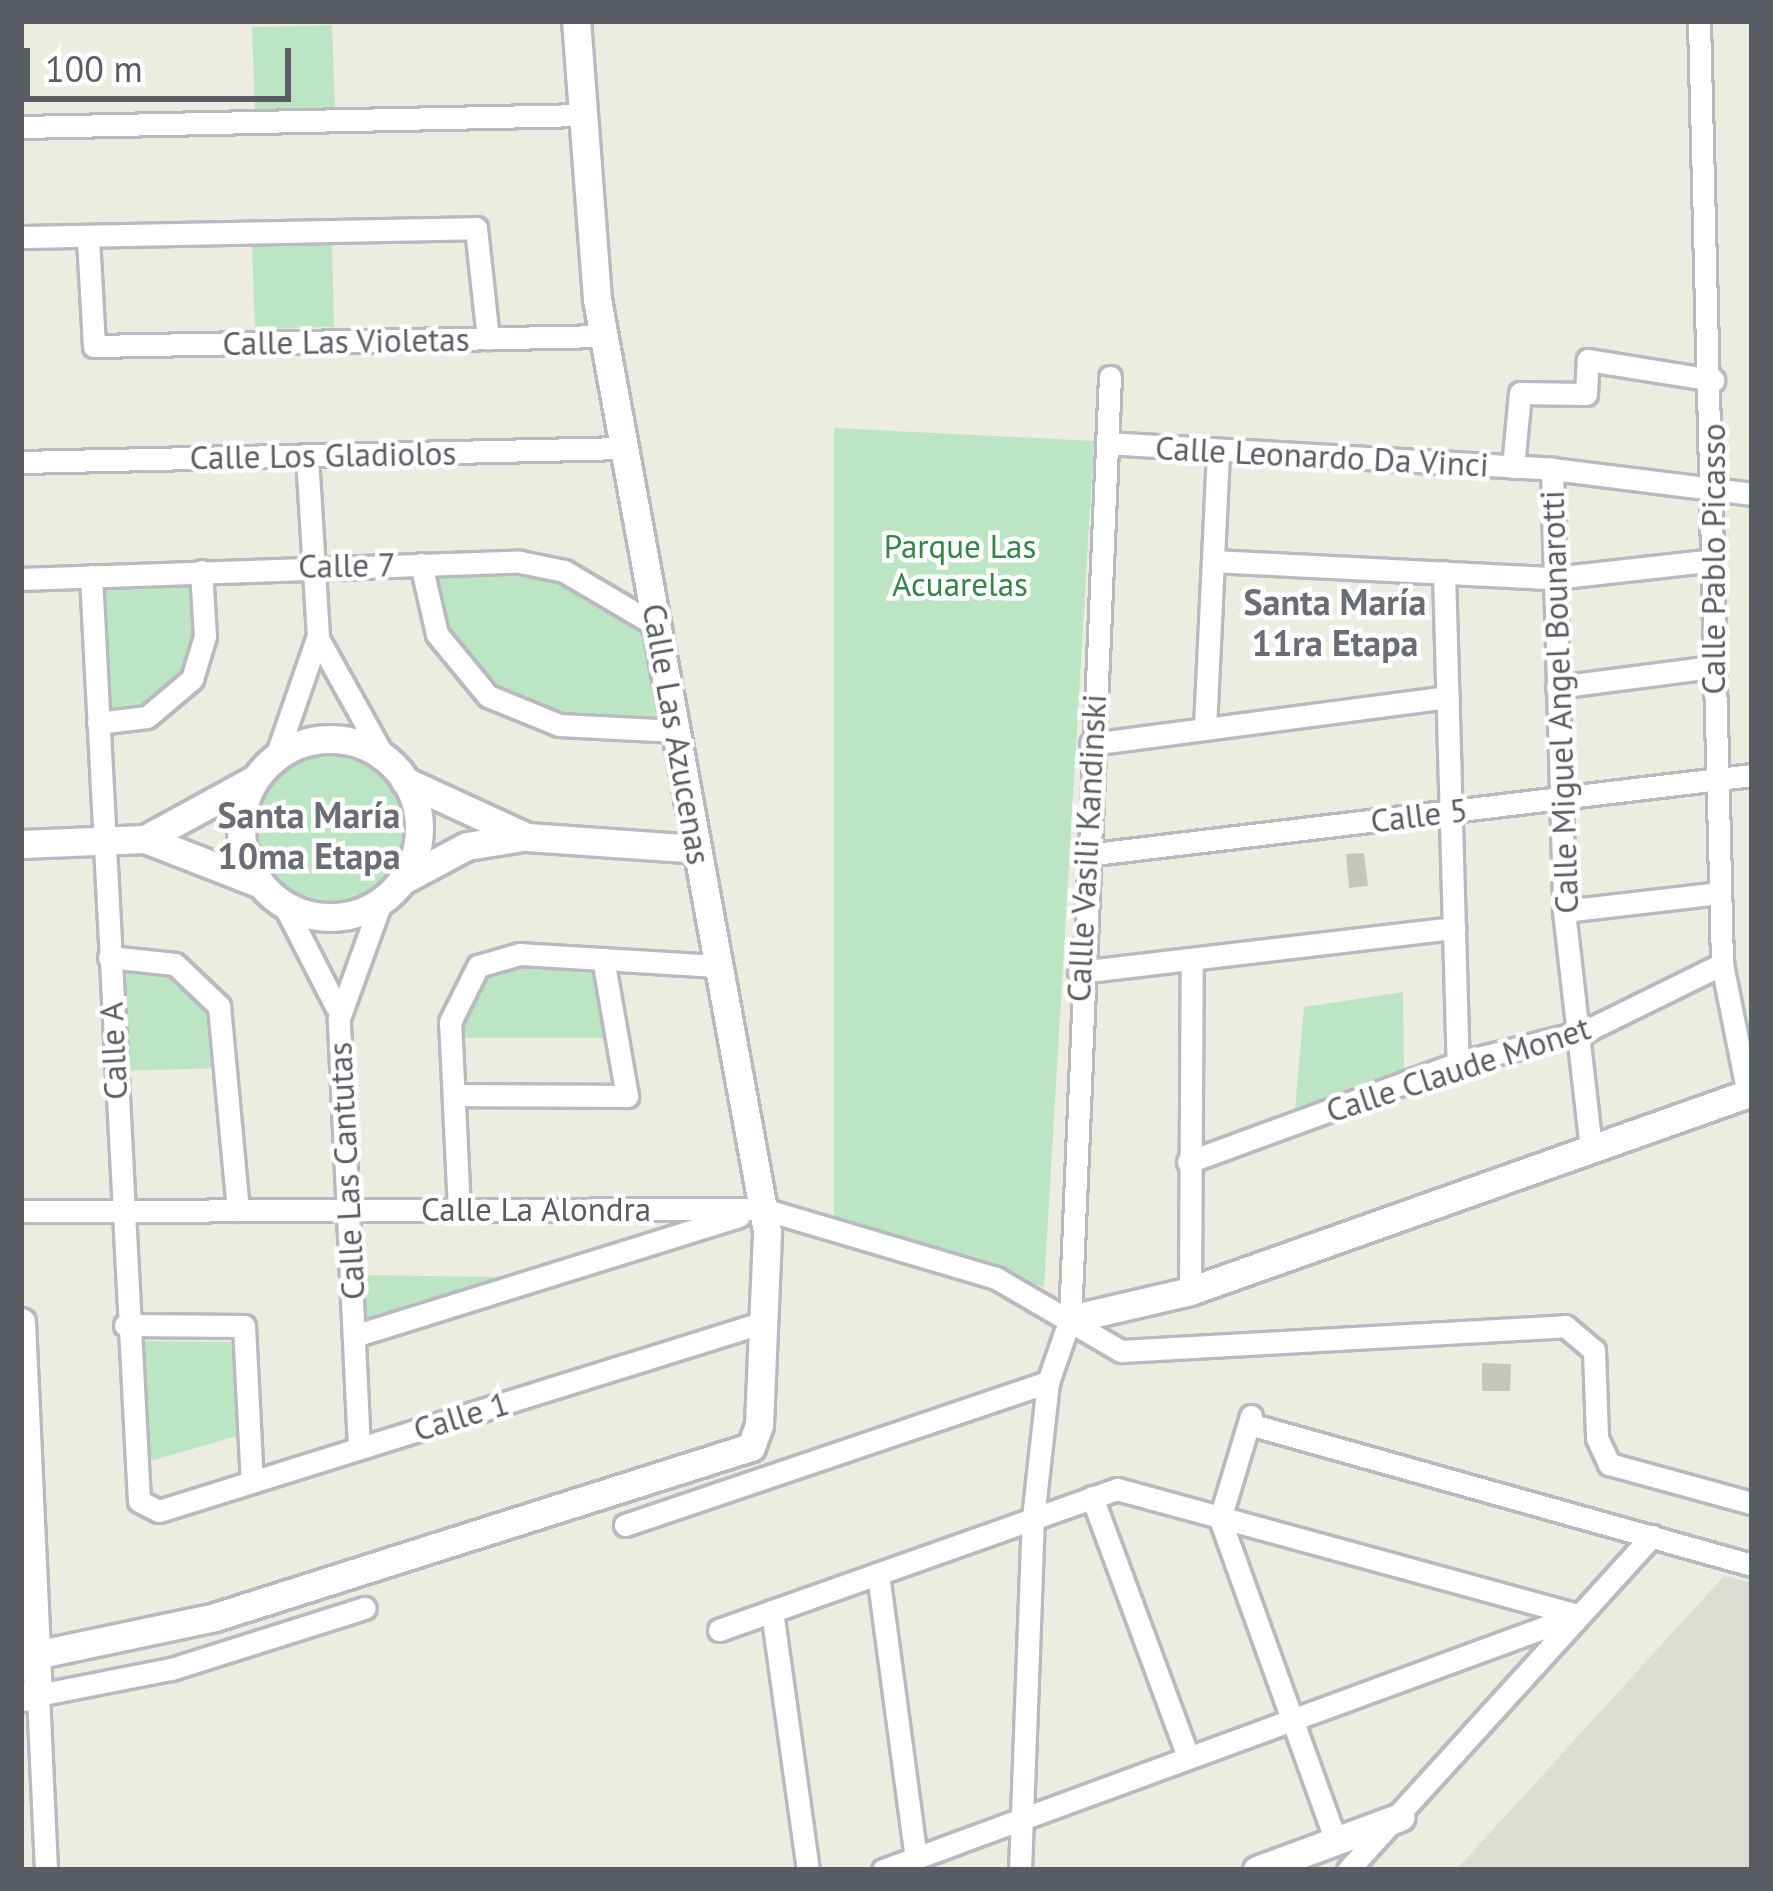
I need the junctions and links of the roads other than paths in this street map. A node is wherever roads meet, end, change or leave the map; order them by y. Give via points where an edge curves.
1 (575, 21) edge
2 (1699, 21) edge
3 (585, 115) junction
4 (21, 127) edge
5 (21, 237) edge
6 (88, 238) junction
7 (604, 335) junction
8 (488, 338) junction
9 (1110, 377) dead end
10 (1713, 380) junction
11 (1107, 443) junction
12 (625, 448) junction
13 (1218, 452) junction
14 (307, 455) junction
15 (21, 463) edge
16 (1514, 467) junction
17 (1552, 469) junction
18 (1716, 492) junction
19 (1752, 494) edge
20 (1213, 561) junction
21 (1706, 561) junction
22 (421, 563) junction
23 (314, 566) junction
24 (201, 571) junction
25 (1444, 572) junction
26 (91, 575) junction
27 (1554, 578) junction
28 (21, 579) edge
29 (657, 626) junction
30 (318, 636) junction
31 (1710, 667) junction
32 (1557, 687) junction
33 (1448, 697) junction
34 (98, 723) junction
35 (1205, 728) junction
36 (676, 731) junction
37 (1091, 744) junction
38 (386, 759) junction
39 (266, 767) junction
40 (1752, 775) edge
41 (405, 781) junction
42 (1714, 781) junction
43 (1560, 798) junction
44 (1450, 811) junction
45 (527, 837) junction
46 (145, 838) junction
47 (103, 840) junction
48 (21, 844) edge
49 (697, 849) junction
50 (1086, 855) junction
51 (402, 881) junction
52 (261, 884) junction
53 (1719, 893) junction
54 (381, 902) junction
55 (283, 903) junction
56 (1564, 911) junction
57 (1454, 928) junction
58 (109, 957) junction
59 (603, 959) junction
60 (1192, 961) junction
61 (1722, 964) junction
62 (718, 966) junction
63 (1078, 972) junction
64 (339, 1018) junction
65 (1586, 1031) junction
66 (1458, 1063) junction
67 (1750, 1093) edge
68 (454, 1095) junction
69 (1591, 1149) junction
70 (1188, 1162) junction
71 (632, 1209) junction
72 (763, 1209) junction
73 (120, 1210) junction
74 (238, 1210) junction
75 (348, 1210) junction
76 (459, 1210) junction
77 (21, 1211) edge
78 (639, 1247) junction
79 (1190, 1291) junction
80 (1070, 1319) junction
81 (21, 1322) edge
82 (764, 1322) junction
83 (125, 1325) junction
84 (354, 1336) junction
85 (1048, 1382) junction
86 (359, 1448) junction
87 (252, 1482) junction
88 (1092, 1497) junction
89 (1752, 1503) edge
90 (159, 1511) joint
91 (1034, 1518) junction
92 (1220, 1520) junction
93 (625, 1525) dead end
94 (1652, 1536) junction
95 (1752, 1565) edge
96 (878, 1574) junction
97 (365, 1607) dead end
98 (772, 1611) junction
99 (1578, 1615) junction
100 (719, 1630) dead end
101 (29, 1658) edge
102 (29, 1696) edge
103 (1292, 1719) junction
104 (1188, 1757) junction
105 (1400, 1817) junction
106 (1021, 1818) junction
107 (1336, 1841) junction
108 (916, 1858) junction
109 (46, 1870) edge
110 (808, 1870) edge
111 (883, 1870) edge
112 (1020, 1870) edge
113 (1258, 1870) edge
114 (1348, 1870) edge

1 - 3 street, Calle Las Azucenas
2 - 10 street, Calle Pablo Picasso
3 - 4 street
3 - 7 street, Calle Las Azucenas
5 - 6 street
6 - 8 street via 476,228
6 - 8 street, Calle Las Violetas via 88,342
7 - 8 street, Calle Las Violetas
7 - 12 street, Calle Las Azucenas
9 - 11 street, Callle Vasili Kandinski
10 - 16 street via 1588,360 1586,394 1520,393
10 - 18 street, Calle Pablo Picasso
11 - 13 street, Calle Leonardo Da Vinci
11 - 37 street, Callle Vasili Kandinski
12 - 14 street, Calle Los Gladiolos
12 - 29 street, Calle Las Azucenas
13 - 16 street, Calle Leonardo Da Vinci
13 - 20 street
14 - 15 street, Calle Los Gladiolos
14 - 23 street
16 - 17 street, Calle Leonardo Da Vinci
17 - 18 street, Calle Leonardo Da Vinci
17 - 27 street, Calle Miguel Angel Bounarotti
18 - 19 street, Calle Leonardo Da Vinci
18 - 21 street, Calle Pablo Picasso
20 - 25 street
20 - 35 street
21 - 27 street
21 - 31 street, Calle Pablo Picasso
22 - 23 street, Calle 7
22 - 29 street, Calle 7 via 564,571
22 - 36 street via 437,634 488,695 559,724
23 - 24 street, Calle 7
23 - 30 street
24 - 26 street, Calle 7
24 - 34 street via 205,636 192,679 147,717
25 - 27 street
25 - 33 street
26 - 28 street, Calle 7
26 - 34 street, Calle A
27 - 32 street, Calle Miguel Angel Bounarotti
29 - 36 street, Calle Las Azucenas
30 - 38 street via 342,700
30 - 39 street
31 - 32 street
31 - 42 street, Calle Pablo Picasso
32 - 43 street, Calle Miguel Angel Bounarotti
33 - 35 street
33 - 44 street
34 - 47 street, Calle A
35 - 37 street
36 - 49 street, Calle Las Azucenas
37 - 50 street, Callle Vasili Kandinski
38 - 39 street via 331,739
38 - 41 street
39 - 46 street
39 - 52 street via 241,831
40 - 42 street, Calle 5
41 - 45 street
41 - 51 street via 419,824
42 - 43 street, Calle 5
42 - 53 street, Calle Pablo Picasso
43 - 44 street, Calle 5
43 - 56 street, Calle Miguel Angel Bounarotti
44 - 50 street, Calle 5
44 - 57 street
45 - 49 street
45 - 51 street via 467,846
46 - 47 street
46 - 52 street
47 - 48 street
47 - 58 street, Calle A
49 - 62 street, Calle Las Azucenas
50 - 63 street, Callle Vasili Kandinski
51 - 54 street
52 - 55 street
53 - 56 street
53 - 61 street, Calle Pablo Picasso
54 - 55 street via 325,917
54 - 64 street, Calle Las Cantutas via 348,969
55 - 64 street via 316,950
56 - 65 street, Calle Miguel Angel Bounarotti
57 - 60 street
57 - 66 street
58 - 73 street, Calle A
58 - 74 street via 175,964 219,1006
59 - 62 street
59 - 68 street via 520,955 478,966 453,1001
59 - 68 street via 627,1096
60 - 63 street
60 - 70 street
61 - 65 street, Calle Claude Monet
61 - 67 street, Calle Pablo Picasso
62 - 72 street, Calle Las Azucenas
63 - 80 street, Callle Vasili Kandinski
64 - 75 street, Calle Las Cantutas
65 - 66 street, Calle Claude Monet
65 - 69 street, Calle Miguel Angel Bounarotti
66 - 70 street, Calle Claude Monet
67 - 69 street
68 - 76 street
69 - 79 street
70 - 79 street
71 - 72 street, Calle La Alondra
71 - 76 street, Calle La Alondra
71 - 78 street
72 - 78 street
72 - 80 street, Calle La Alondra via 997,1278
72 - 82 street, Calle Las Azucenas
73 - 74 street, Calle La Alondra
73 - 77 street, Calle La Alondra
73 - 83 street, Calle A
74 - 75 street, Calle La Alondra
75 - 76 street, Calle La Alondra
75 - 84 street, Calle Las Cantutas
78 - 84 street
79 - 80 street
80 - 85 street, Callle Vasili Kandinski
80 - 89 street, Calle La Alondra via 1121,1352 1565,1326 1594,1350 1597,1438 1609,1464
81 - 101 street
82 - 86 street, Calle 1
82 - 101 street, Calle Las Azucenas via 752,1447 215,1617
83 - 87 street via 244,1326
83 - 90 street, Calle A via 133,1490
84 - 86 street, Calle Las Cantutas
85 - 91 street, Callle Vasili Kandinski
85 - 93 street
86 - 87 street, Calle 1
87 - 90 street, Calle 1
88 - 91 street
88 - 92 street via 1117,1489
88 - 104 street
91 - 96 street
91 - 106 street, Callle Vasili Kandinski
92 - 94 street via 1250,1420
92 - 99 street
92 - 103 street
94 - 95 street
94 - 99 street
96 - 98 street
96 - 108 street
97 - 102 street via 171,1669
98 - 100 street
98 - 110 street
99 - 103 street
99 - 105 street
101 - 102 street
102 - 109 street
103 - 104 street
103 - 107 street
104 - 106 street
105 - 107 street
105 - 114 street
106 - 108 street
106 - 112 street, Callle Vasili Kandinski
107 - 113 street
108 - 111 street

